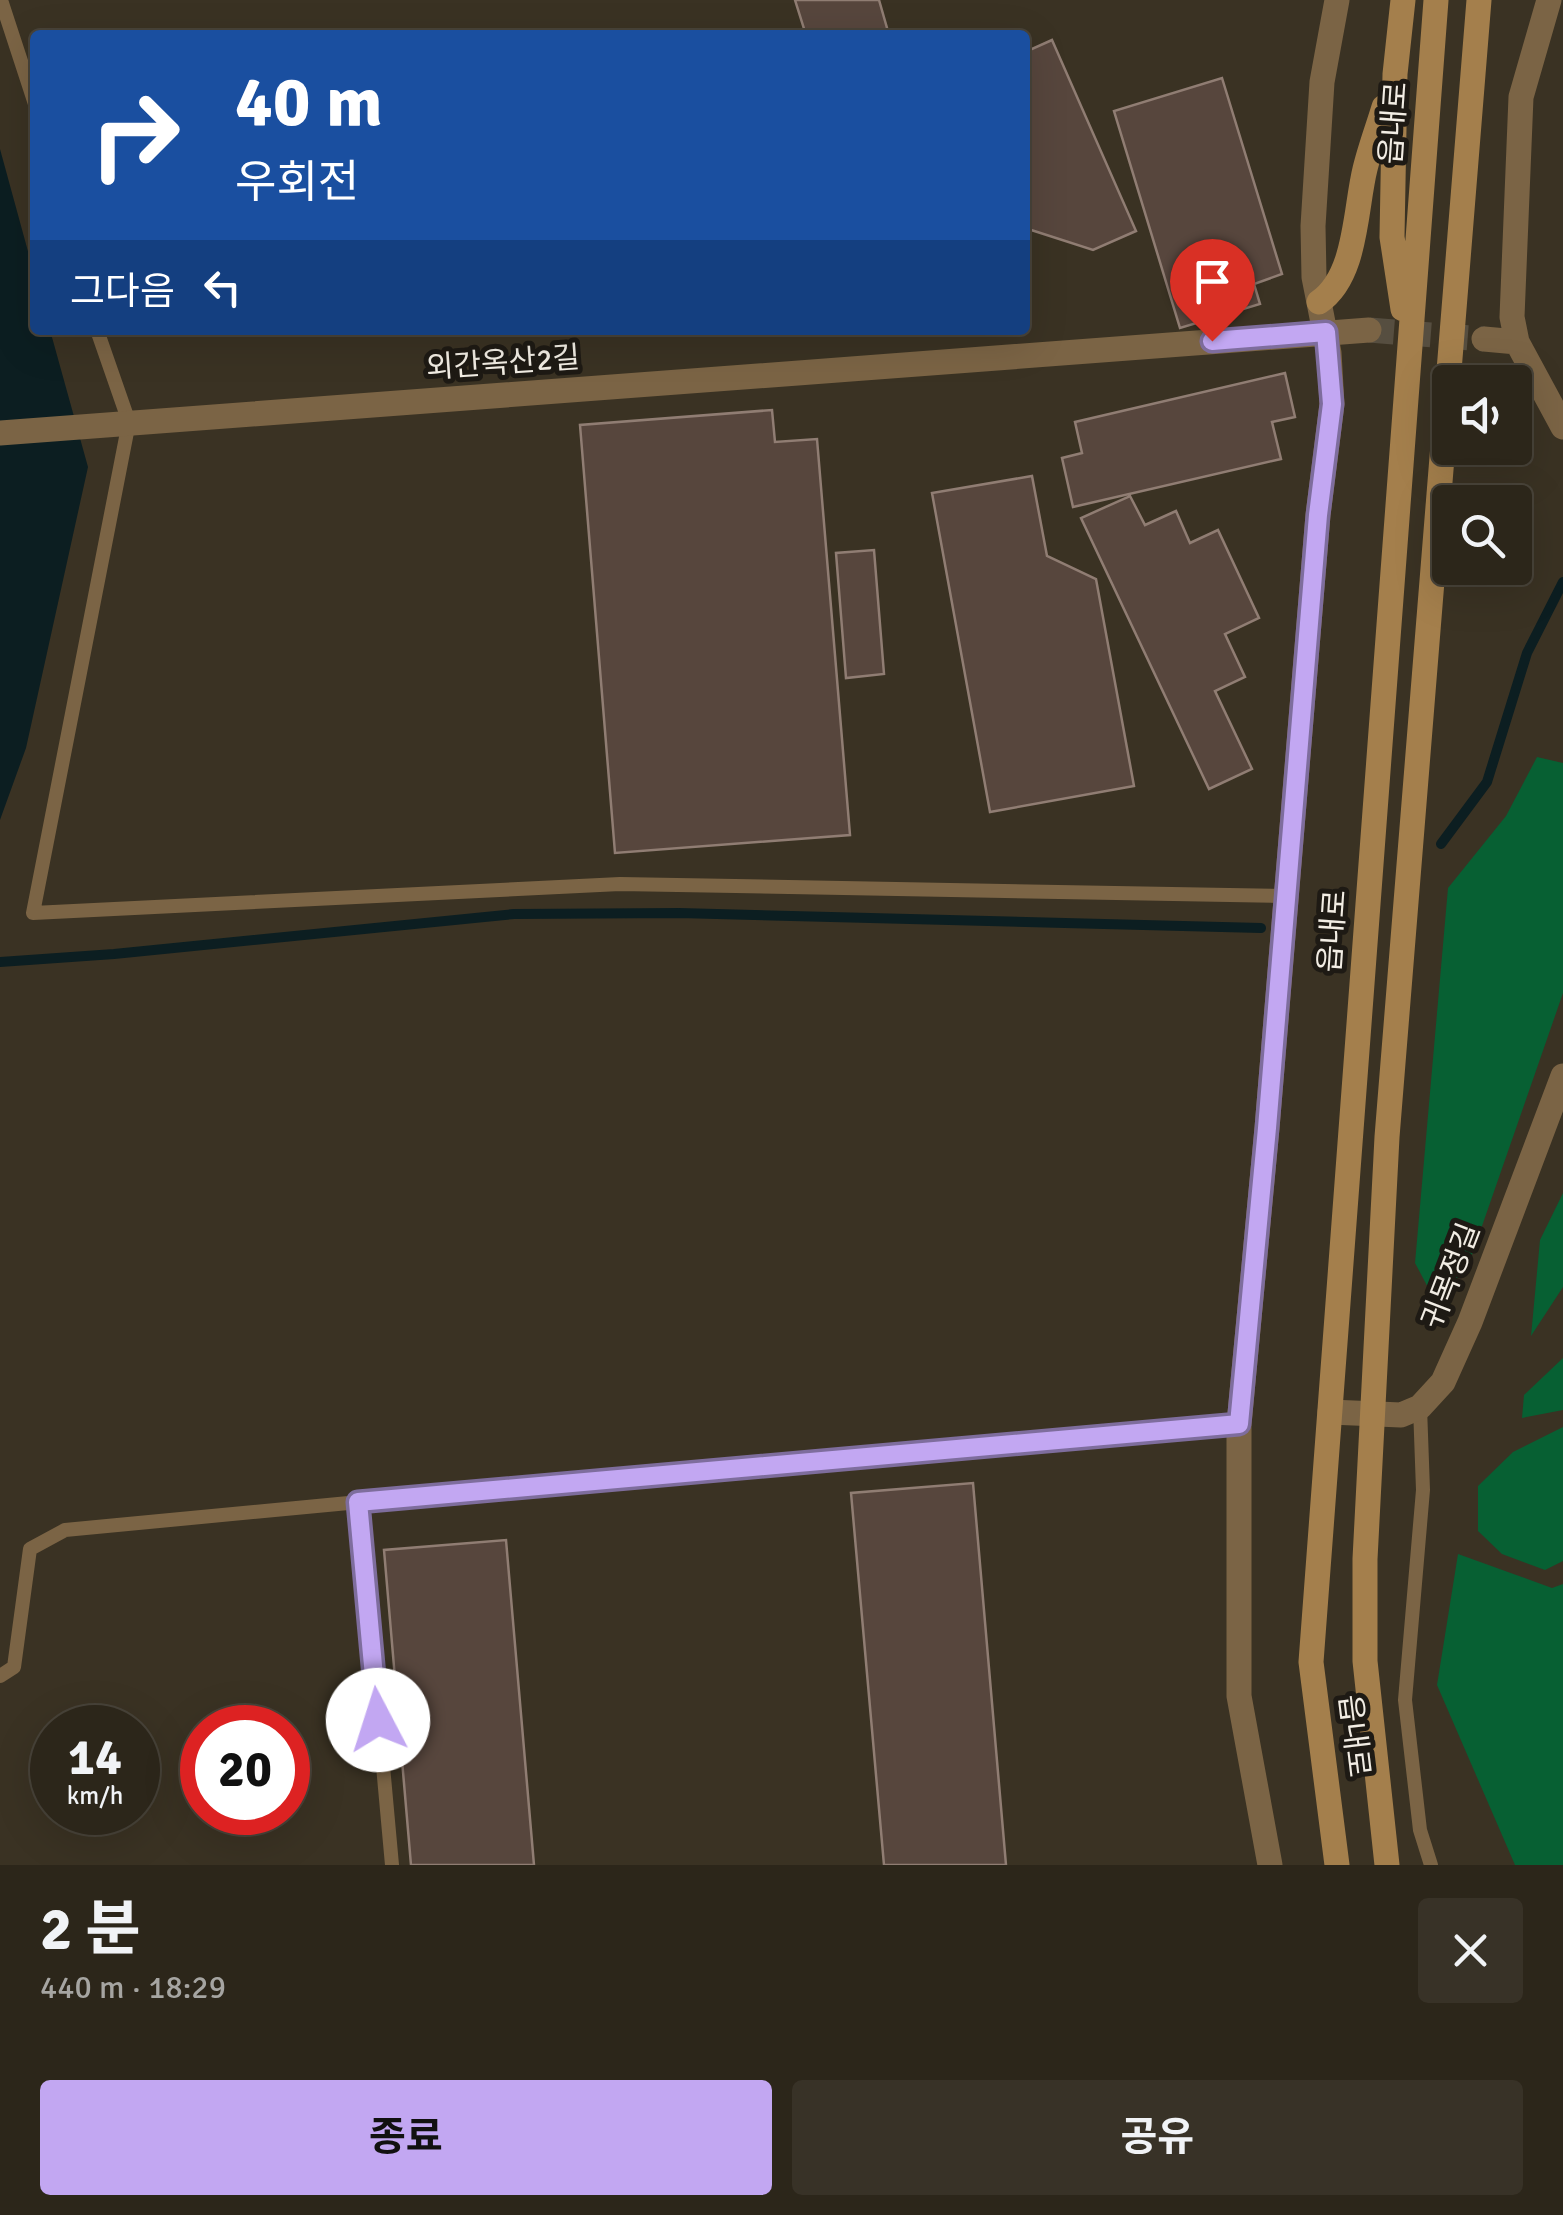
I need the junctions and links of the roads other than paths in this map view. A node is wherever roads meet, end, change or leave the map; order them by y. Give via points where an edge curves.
1 (0, 0) edge
2 (1337, 0) edge
3 (1403, 0) edge
4 (1436, 0) edge
5 (1479, 0) edge
6 (1549, 0) edge
7 (1394, 74) junction
8 (30, 89) edge
9 (1320, 302) junction
10 (1369, 330) tunnel mouth
11 (1326, 332) junction
12 (99, 335) edge
13 (1484, 339) tunnel mouth
14 (1517, 342) junction
15 (1410, 350) junction
16 (129, 422) junction
17 (1563, 427) edge
18 (0, 433) edge
19 (1286, 896) junction
20 (1563, 1076) edge
21 (1420, 1407) junction
22 (1330, 1412) junction
23 (1373, 1413) junction
24 (1239, 1424) junction
25 (358, 1502) junction
26 (0, 1676) edge
27 (392, 1865) edge
28 (1270, 1865) edge
29 (1338, 1865) edge
30 (1387, 1865) edge
31 (1431, 1865) edge

1 - 8 lane
2 - 9 street via 1316,170 1314,276
3 - 7 street
4 - 15 street, 읍내로
5 - 23 street, 읍내로 via 1387,1137
6 - 14 street via 1521,96 1512,317
7 - 9 street via 1365,167 1348,256 1331,294
7 - 15 street via 1392,237
9 - 11 street
10 - 11 street, 외간옥산2길
11 - 16 street, 외간옥산2길
11 - 19 street via 1332,404
12 - 16 lane
13 - 14 street
14 - 17 street
15 - 22 street, 읍내로
16 - 18 street, 외간옥산2길
16 - 19 lane via 34,913 620,884
19 - 24 street
20 - 21 street, 귀목정길 via 1470,1322 1443,1382
21 - 23 street via 1400,1415
21 - 31 lane via 1423,1490 1405,1700 1420,1830
22 - 23 street
22 - 29 street, 읍내로 via 1311,1662
23 - 30 street, 읍내로 via 1365,1661
24 - 25 lane
24 - 28 street via 1239,1696
25 - 26 lane via 65,1530 30,1549 14,1667
25 - 27 lane

